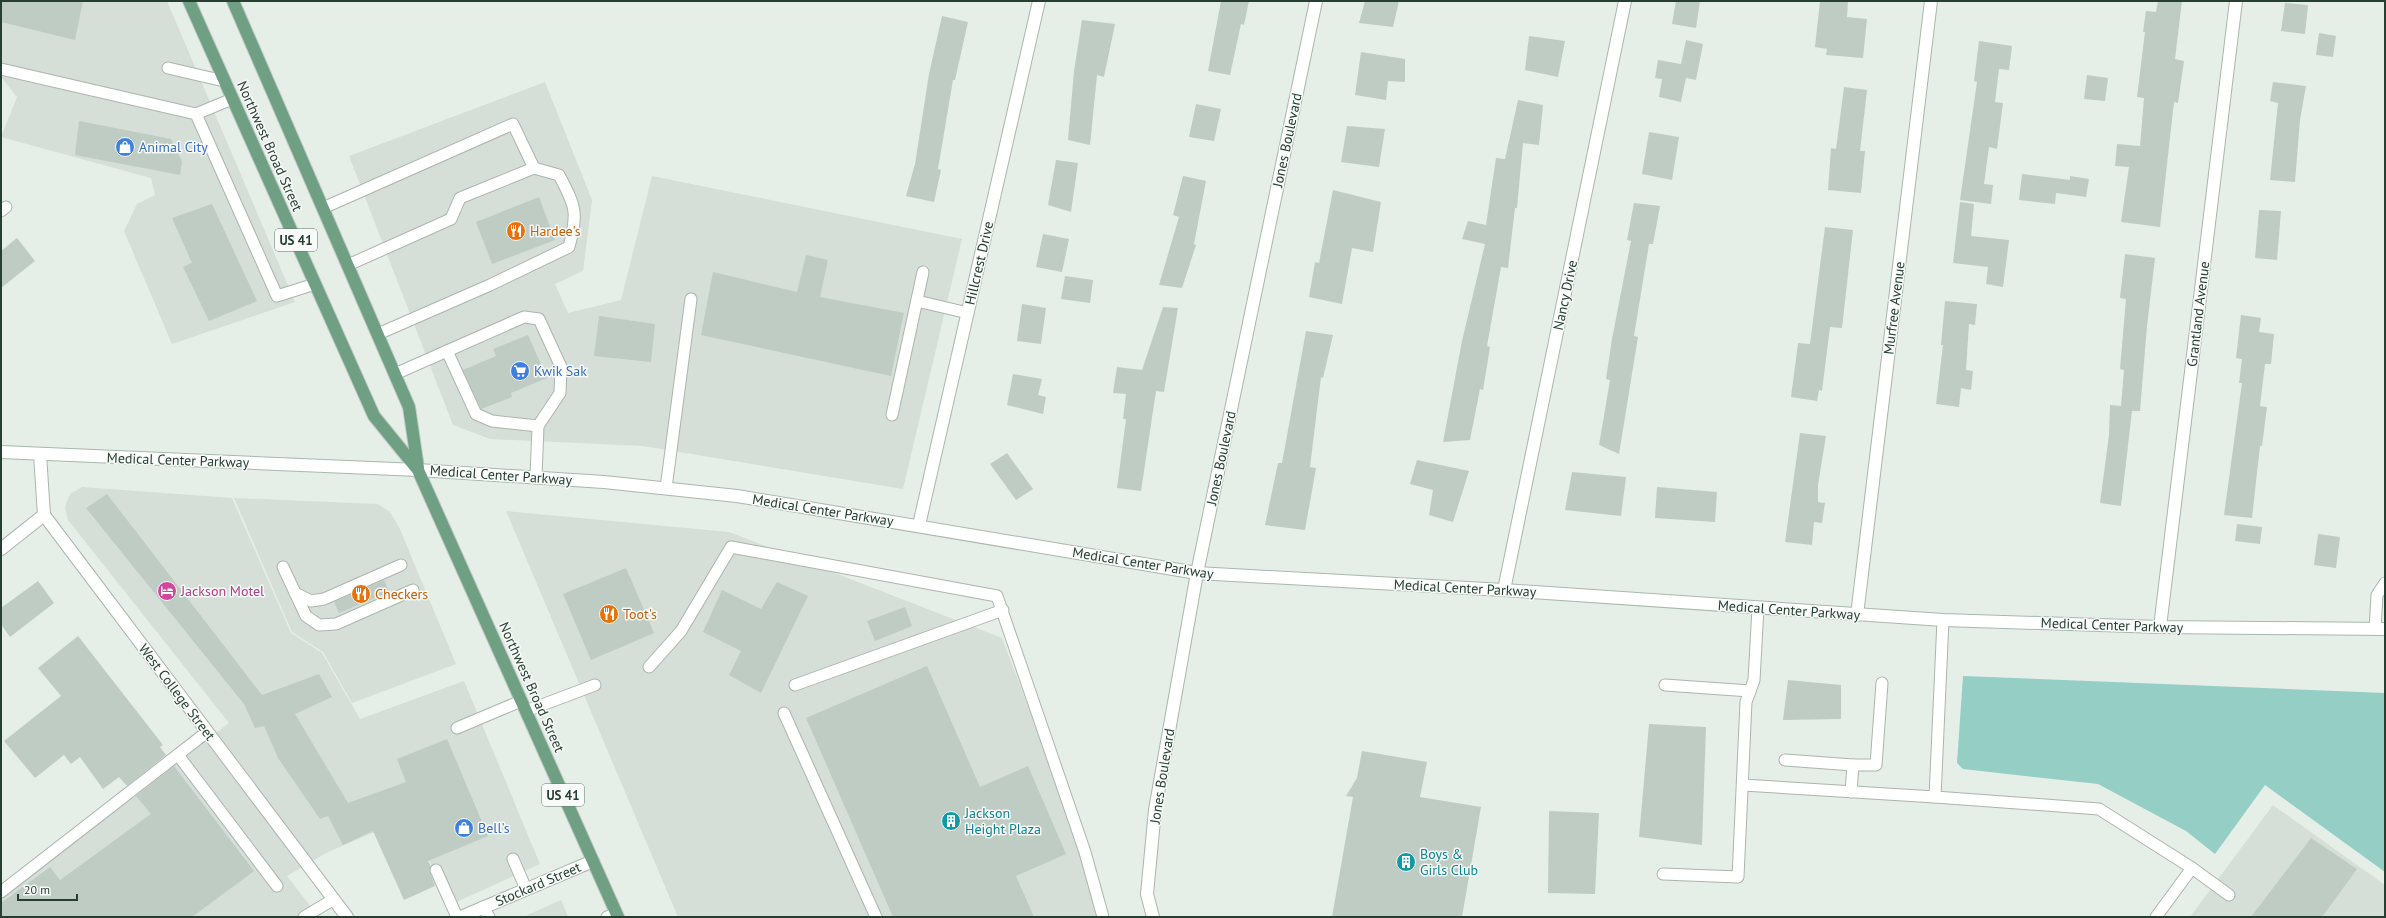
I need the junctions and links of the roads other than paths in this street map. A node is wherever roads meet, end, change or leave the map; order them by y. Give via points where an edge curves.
1 (189, 1) edge
2 (233, 1) edge
3 (1039, 1) edge
4 (1316, 1) edge
5 (1625, 1) edge
6 (1931, 1) edge
7 (2236, 1) edge
8 (168, 68) dead end
9 (1, 69) edge
10 (224, 80) junction
11 (232, 99) junction
12 (196, 114) junction
13 (534, 168) junction
14 (323, 208) junction
15 (348, 265) junction
16 (923, 272) dead end
17 (315, 284) junction
18 (691, 299) dead end
19 (917, 301) junction
20 (968, 313) junction
21 (378, 334) junction
22 (447, 351) junction
23 (395, 374) junction
24 (892, 415) dead end
25 (538, 426) junction
26 (1, 452) edge
27 (40, 454) junction
28 (418, 470) junction
29 (536, 477) junction
30 (666, 488) junction
31 (44, 516) junction
32 (919, 526) junction
33 (1, 549) edge
34 (401, 566) dead end
35 (283, 568) dead end
36 (1197, 573) junction
37 (2385, 583) edge
38 (413, 590) dead end
39 (1504, 590) junction
40 (295, 593) junction
41 (1758, 608) junction
42 (1003, 610) junction
43 (1857, 614) junction
44 (1943, 620) junction
45 (2160, 627) junction
46 (2380, 629) edge
47 (649, 667) dead end
48 (1882, 683) dead end
49 (595, 685) dead end
50 (795, 685) dead end
51 (1665, 685) dead end
52 (1750, 691) junction
53 (524, 706) junction
54 (784, 713) dead end
55 (457, 728) dead end
56 (208, 732) junction
57 (178, 755) junction
58 (1785, 760) dead end
59 (1852, 765) junction
60 (1743, 785) junction
61 (1851, 792) junction
62 (1935, 797) junction
63 (513, 859) dead end
64 (593, 861) junction
65 (2192, 868) junction
66 (436, 870) dead end
67 (1663, 874) dead end
68 (277, 886) dead end
69 (526, 889) junction
70 (1, 892) edge
71 (2229, 895) dead end
72 (334, 899) junction
73 (486, 912) edge
74 (613, 916) edge
75 (304, 917) edge
76 (347, 917) edge
77 (457, 917) edge
78 (461, 917) edge
79 (876, 917) edge
80 (1103, 917) edge
81 (1153, 917) edge
82 (2156, 917) edge

1 - 10 main road, Northwest Broad Street / US 41
2 - 14 main road, Northwest Broad Street / US 41
3 - 20 street, Hillcrest Drive
4 - 36 street, Jones Boulevard
5 - 39 street, Nancy Drive
6 - 43 street, Murfree Avenue
7 - 45 street, Grantland Avenue
8 - 10 lane
9 - 12 lane
10 - 11 main road, Northwest Broad Street / US 41
11 - 12 lane
11 - 17 main road, Northwest Broad Street / US 41
12 - 17 lane via 277,296
13 - 14 lane via 513,124
13 - 15 lane via 460,198 451,218
13 - 21 lane via 559,175 573,202 576,221 569,247
14 - 15 main road, Northwest Broad Street / US 41
15 - 21 main road, Northwest Broad Street / US 41
16 - 19 lane
17 - 28 main road, Northwest Broad Street / US 41 via 374,416
18 - 30 lane
19 - 20 lane
19 - 24 lane
20 - 32 street, Hillcrest Drive
21 - 23 main road, Northwest Broad Street / US 41
22 - 23 lane
22 - 25 lane via 476,414 492,421
22 - 25 lane via 524,317 539,319 561,368 560,393
23 - 28 main road, Northwest Broad Street / US 41 via 409,407
25 - 29 lane
26 - 27 street, Medical Center Parkway
27 - 28 street, Medical Center Parkway
27 - 31 street
28 - 29 street, Medical Center Parkway
28 - 53 main road, Northwest Broad Street / US 41
29 - 30 street, Medical Center Parkway
30 - 32 street, Medical Center Parkway via 737,496
31 - 33 street
31 - 56 street, West College Street
32 - 36 street, Medical Center Parkway
34 - 40 lane via 324,599 311,601
35 - 40 lane
36 - 39 street, Medical Center Parkway
36 - 81 street, Jones Boulevard via 1155,810 1148,894
37 - 46 lane via 2377,595
38 - 40 lane via 336,624 319,625 306,616
39 - 41 street, Medical Center Parkway
41 - 43 street, Medical Center Parkway
41 - 52 lane via 1754,680
42 - 47 lane via 997,596 731,547 681,631
42 - 50 lane
42 - 80 lane via 1085,852
43 - 44 street, Medical Center Parkway
44 - 45 street, Medical Center Parkway
44 - 62 lane
45 - 46 street, Medical Center Parkway
48 - 59 lane via 1876,766
49 - 53 lane
51 - 52 lane
52 - 60 lane via 1746,702
53 - 55 lane
53 - 64 main road, Northwest Broad Street / US 41
54 - 79 lane
56 - 57 lane
56 - 72 street, West College Street
57 - 68 lane
57 - 70 lane
58 - 59 lane
59 - 61 lane
60 - 61 lane
60 - 67 lane via 1738,878
61 - 62 lane
62 - 65 lane via 2099,809
63 - 69 lane
64 - 69 street, Stockard Street
64 - 74 main road, Northwest Broad Street / US 41
65 - 71 lane
65 - 82 lane
66 - 77 lane
69 - 73 street, Stockard Street
72 - 75 lane
72 - 76 street, West College Street
73 - 78 street, Stockard Street

